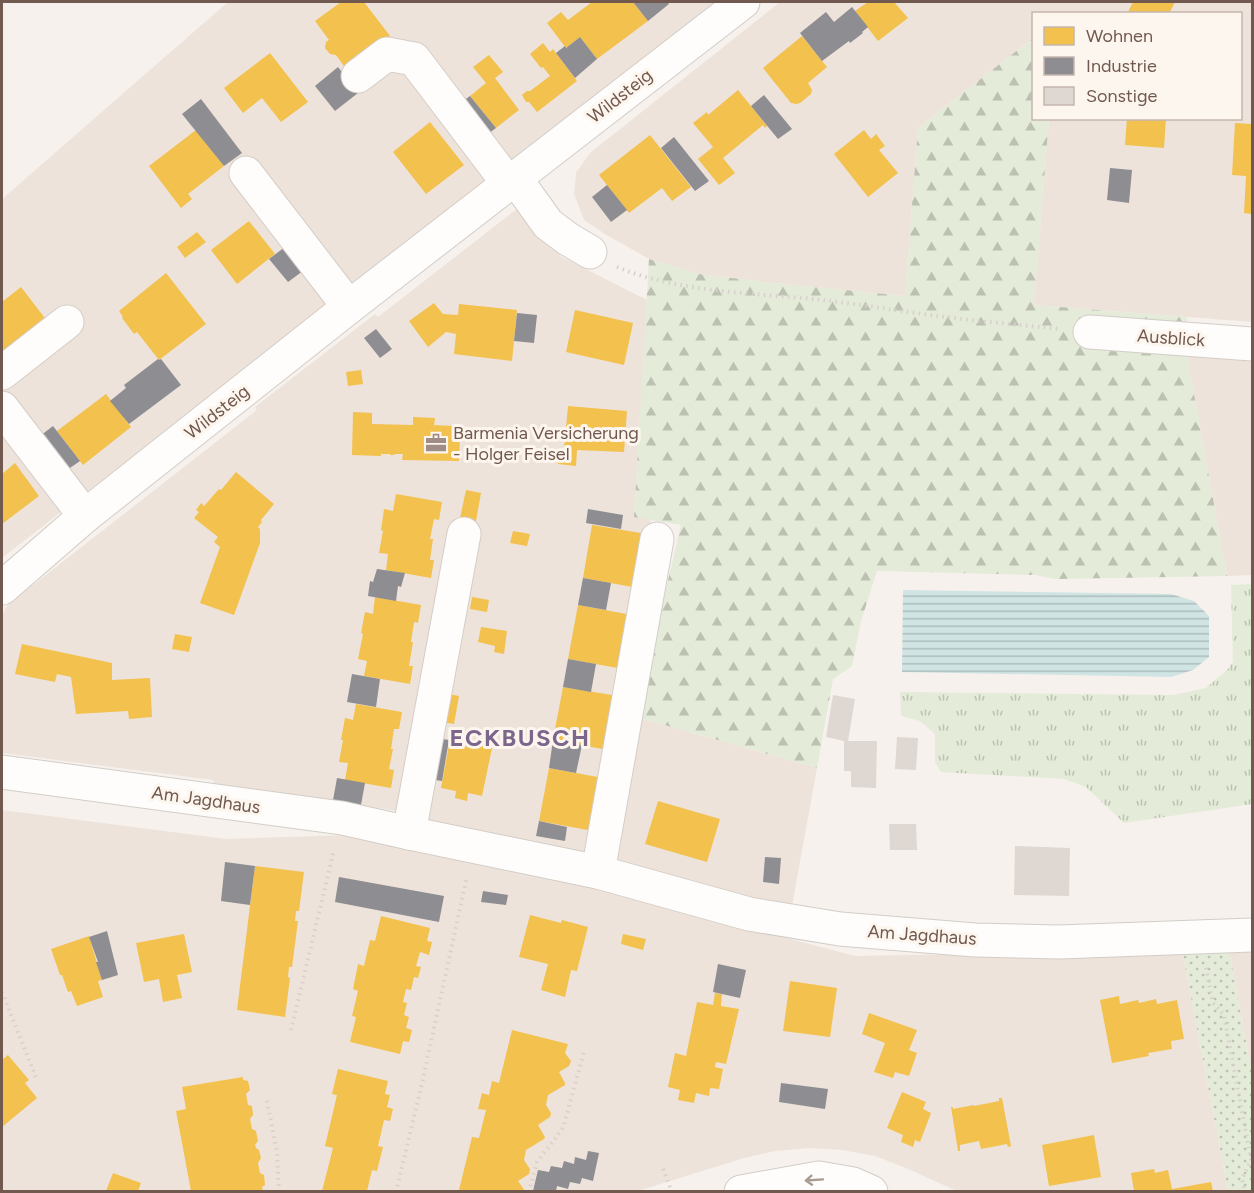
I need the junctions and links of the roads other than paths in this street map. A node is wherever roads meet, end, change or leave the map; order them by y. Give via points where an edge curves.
1 (728, 6) edge
2 (358, 76) dead end
3 (246, 173) dead end
4 (512, 180) junction
5 (590, 252) road end
6 (349, 308) junction
7 (67, 322) dead end
8 (1090, 332) road end
9 (1252, 344) edge
10 (2, 373) edge
11 (2, 408) edge
12 (85, 516) junction
13 (464, 534) dead end
14 (657, 539) dead end
15 (2, 588) edge
16 (2, 772) edge
17 (409, 833) junction
18 (598, 872) junction
19 (1252, 935) edge
20 (741, 1191) edge
21 (871, 1191) edge

1 - 4 street, Wildsteig
2 - 4 street via 387,54 414,59
3 - 6 street
4 - 5 street via 548,224
4 - 6 street, Wildsteig
6 - 12 street, Wildsteig
7 - 10 street
8 - 9 street, Ausblick
11 - 12 street
12 - 15 street, Wildsteig
13 - 17 street
14 - 18 street
16 - 17 street, Am Jagdhaus via 342,818
17 - 18 street, Am Jagdhaus
18 - 19 street, Am Jagdhaus via 748,914 840,929 1059,942
21 -> 20 street via 819,1178

